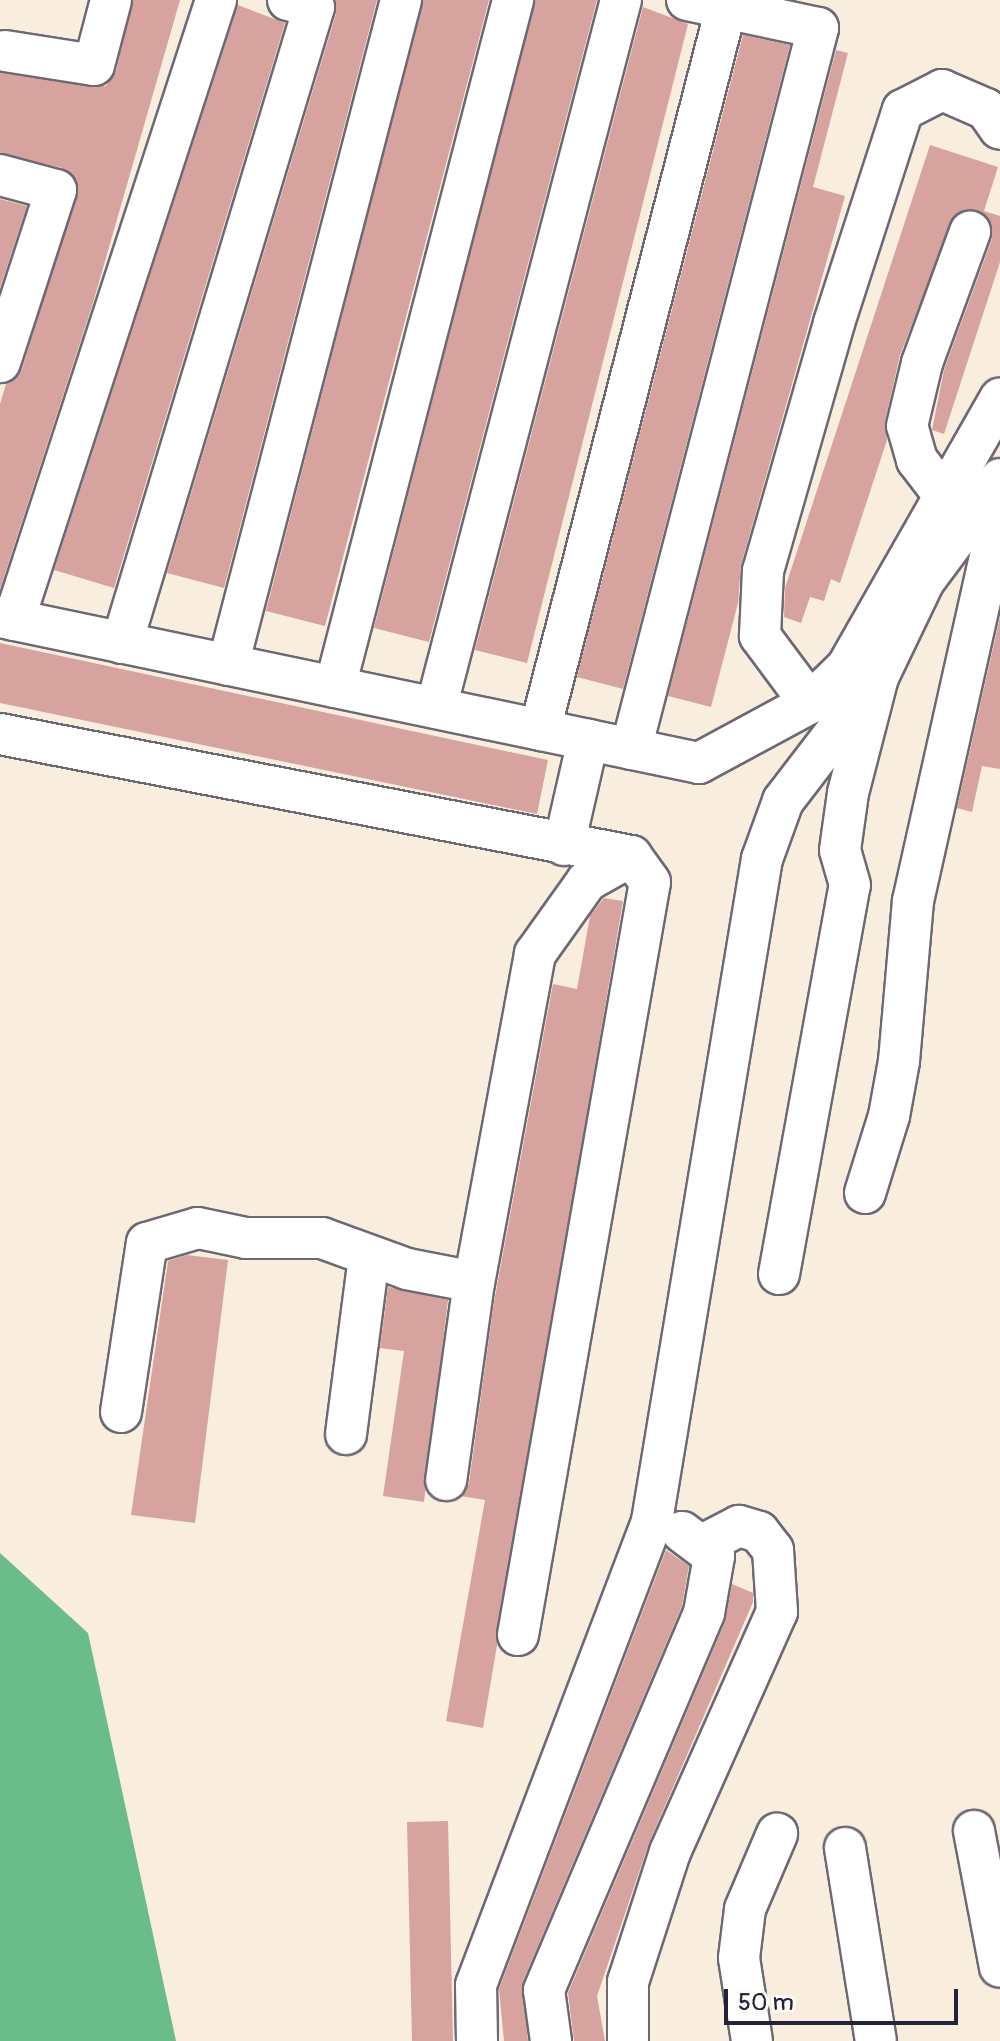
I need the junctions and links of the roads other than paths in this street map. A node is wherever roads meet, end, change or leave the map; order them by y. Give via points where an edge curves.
1 (111, 0) edge
2 (216, 0) edge
3 (288, 0) edge
4 (401, 0) edge
5 (513, 0) edge
6 (621, 0) edge
7 (687, 0) edge
8 (726, 8) junction
9 (5, 51) dead end
10 (1000, 129) edge
11 (0, 175) edge
12 (970, 232) dead end
13 (0, 362) edge
14 (1000, 399) edge
15 (1000, 479) edge
16 (946, 498) junction
17 (1000, 512) edge
18 (912, 553) junction
19 (914, 601) junction
20 (7, 619) edge
21 (122, 643) junction
22 (228, 665) junction
23 (878, 677) junction
24 (335, 687) junction
25 (810, 703) junction
26 (436, 708) junction
27 (540, 730) junction
28 (0, 734) edge
29 (588, 740) junction
30 (631, 749) junction
31 (564, 845) junction
32 (631, 856) junction
33 (865, 1193) dead end
34 (369, 1257) junction
35 (779, 1274) dead end
36 (474, 1282) junction
37 (121, 1412) dead end
38 (346, 1434) dead end
39 (446, 1480) dead end
40 (652, 1521) junction
41 (702, 1545) junction
42 (518, 1635) dead end
43 (974, 1831) dead end
44 (777, 1834) dead end
45 (845, 1848) dead end
46 (1000, 1967) edge
47 (477, 2041) edge
48 (551, 2041) edge
49 (628, 2041) edge
50 (752, 2041) edge
51 (876, 2041) edge

1 - 9 lane via 94,65
2 - 20 lane
3 - 21 lane via 314,7
4 - 22 lane
5 - 24 lane
6 - 26 lane
7 - 8 lane
8 - 27 lane
8 - 30 lane via 818,28
10 - 25 lane via 986,109 942,90 903,110 834,323 763,571 760,636
11 - 13 lane via 56,190
12 - 16 lane via 922,363 907,426 917,460
14 - 16 lane
15 - 19 lane
16 - 18 lane
17 - 33 lane via 913,901 899,1061 889,1116
18 - 19 lane
18 - 25 lane via 847,667
19 - 23 lane
20 - 21 lane
21 - 22 lane
22 - 24 lane
23 - 35 lane via 848,793 840,850 850,885
23 - 40 lane via 783,801 762,859
24 - 26 lane
25 - 30 lane via 699,763
26 - 27 lane
27 - 29 lane
28 - 31 lane
29 - 30 lane
29 - 31 lane
31 - 32 lane
32 - 36 lane via 587,881 535,954
32 - 42 lane via 650,882
34 - 36 lane
34 - 37 lane via 322,1238 246,1238 198,1228 147,1243
34 - 38 lane
36 - 39 lane
40 - 41 lane via 690,1534
40 - 47 lane via 476,1985
41 - 48 lane via 714,1556 704,1613 544,1990
41 - 49 lane via 739,1526 759,1532 773,1550 777,1612 670,1852 628,1982
43 - 46 lane
44 - 50 lane via 745,1909 739,1958
45 - 51 lane

